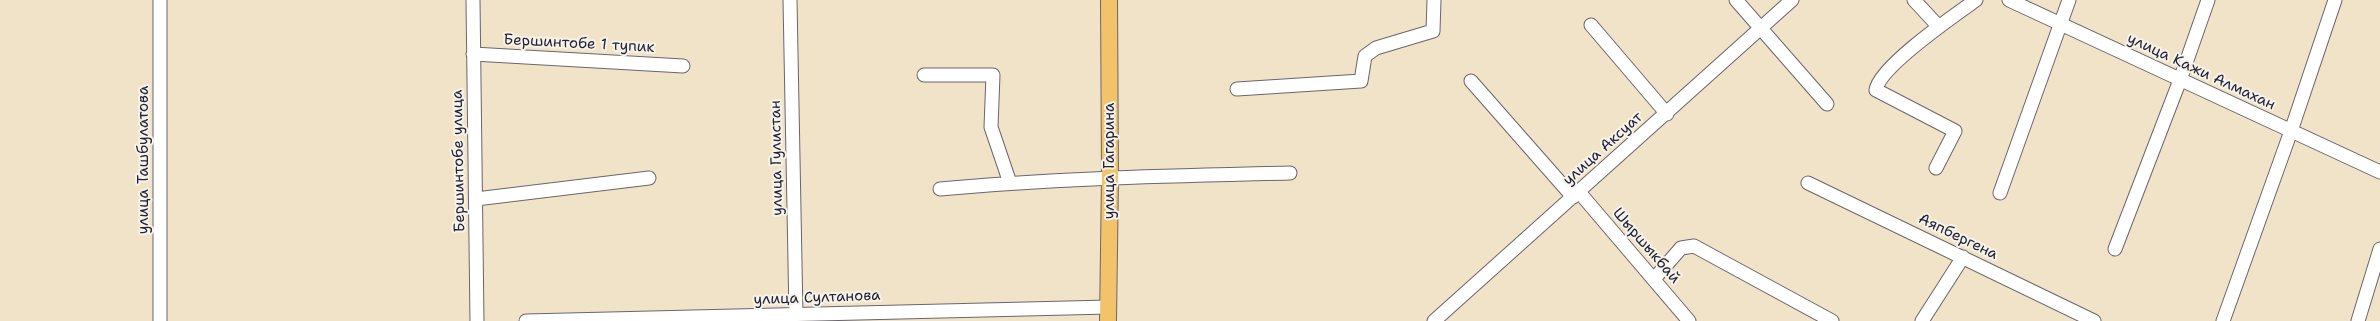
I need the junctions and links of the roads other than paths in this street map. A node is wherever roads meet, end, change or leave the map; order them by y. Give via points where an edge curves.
1 (160, 0) edge
2 (473, 0) edge
3 (790, 0) edge
4 (1109, 0) edge
5 (1434, 0) edge
6 (1736, 0) edge
7 (1792, 0) edge
8 (1914, 0) edge
9 (1976, 0) edge
10 (2009, 0) edge
11 (2069, 0) edge
12 (2208, 0) edge
13 (2335, 0) edge
14 (1591, 25) dead end
15 (2062, 25) junction
16 (1939, 27) junction
17 (1761, 30) junction
18 (473, 54) junction
19 (683, 66) dead end
20 (924, 75) dead end
21 (2180, 80) junction
22 (1471, 81) dead end
23 (1237, 89) dead end
24 (1826, 104) dead end
25 (1667, 114) junction
26 (2291, 131) junction
27 (1936, 168) dead end
28 (2380, 172) edge
29 (1290, 173) dead end
30 (1110, 177) junction
31 (649, 178) dead end
32 (1010, 183) junction
33 (1808, 183) dead end
34 (940, 189) dead end
35 (2000, 193) dead end
36 (1576, 195) junction
37 (476, 199) junction
38 (2115, 249) dead end
39 (2380, 249) edge
40 (1962, 257) junction
41 (1654, 279) junction
42 (1108, 314) edge
43 (796, 315) junction
44 (751, 318) edge
45 (160, 321) edge
46 (477, 321) edge
47 (526, 321) edge
48 (1434, 321) edge
49 (1690, 321) edge
50 (1832, 321) edge
51 (1922, 321) edge
52 (2094, 321) edge
53 (2223, 321) edge
54 (2358, 321) edge

1 - 45 street, улица Ташбулатова
2 - 18 street, Бершинтобе улица
3 - 43 street, улица Гулистан
4 - 30 main road, улица Гагарина
5 - 23 street via 1433,31 1376,48 1365,56 1361,80
6 - 17 street
7 - 17 street, улица Аксуат
8 - 16 street
9 - 16 street
10 - 15 street, улица Кажи Алмахан
11 - 15 street
12 - 21 street
13 - 26 street
14 - 25 street
15 - 21 street, улица Кажи Алмахан
15 - 35 street
16 - 27 street via 1905,55 1877,83 1876,90 1956,131
17 - 24 street
17 - 25 street, улица Аксуат
18 - 19 street, Бершинтобе 1 тупик
18 - 37 street, Бершинтобе улица
20 - 32 street via 993,75 991,127
21 - 26 street, улица Кажи Алмахан
21 - 38 street
22 - 36 street, Шыршыкбай
25 - 36 street, улица Аксуат
26 - 28 street, улица Кажи Алмахан
26 - 53 street
29 - 30 street
30 - 32 street
30 - 42 main road, улица Гагарина
31 - 37 street
32 - 34 street
33 - 40 street, Аяпбергена
36 - 41 street, Шыршыкбай
36 - 48 street, улица Аксуат
37 - 46 street, Бершинтобе улица
39 - 54 street
40 - 51 street
40 - 52 street, Аяпбергена
41 - 49 street, Шыршыкбай
41 - 50 street via 1681,248 1694,246
42 - 43 street, улица Султанова
43 - 44 street, улица Султанова
44 - 47 street, улица Султанова

